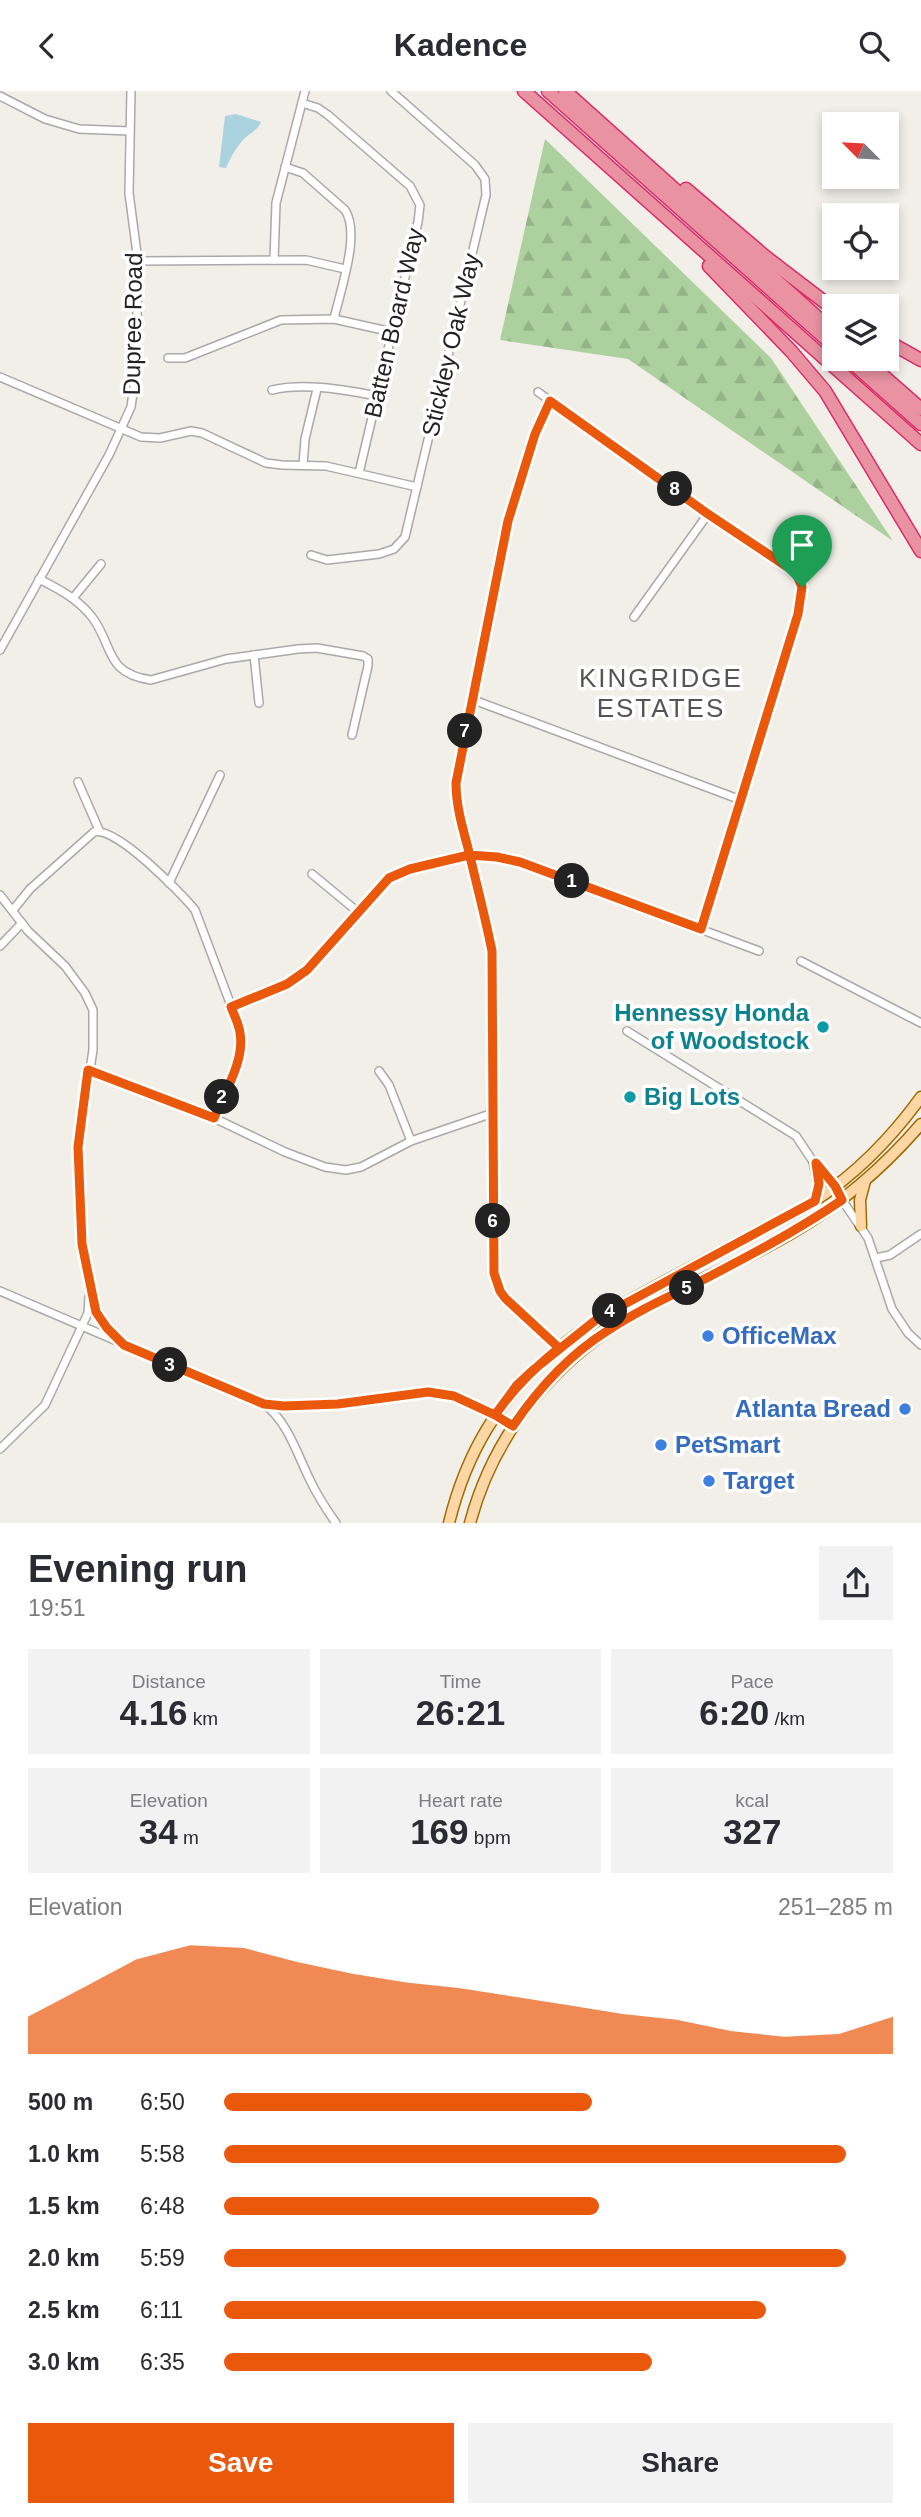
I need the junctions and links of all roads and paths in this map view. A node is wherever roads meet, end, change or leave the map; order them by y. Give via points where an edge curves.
1 (131, 91) edge
2 (305, 91) edge
3 (391, 91) edge
4 (524, 91) edge
5 (548, 91) edge
6 (565, 91) edge
7 (0, 96) edge
8 (302, 103) junction
9 (586, 111) junction
10 (129, 131) junction
11 (285, 167) junction
12 (639, 194) junction
13 (274, 260) junction
14 (138, 261) junction
15 (345, 269) junction
16 (822, 300) edge
17 (334, 319) junction
18 (822, 321) edge
19 (392, 332) junction
20 (822, 335) edge
21 (899, 348) edge
22 (168, 358) dead end
23 (921, 360) edge
24 (861, 371) edge
25 (878, 371) edge
26 (0, 377) edge
27 (317, 389) junction
28 (272, 390) dead end
29 (538, 392) dead end
30 (377, 396) junction
31 (550, 401) junction
32 (921, 409) edge
33 (921, 424) edge
34 (121, 429) junction
35 (921, 445) edge
36 (303, 465) junction
37 (359, 473) junction
38 (417, 487) junction
39 (708, 514) junction
40 (921, 551) edge
41 (311, 555) dead end
42 (101, 564) dead end
43 (39, 579) junction
44 (73, 598) junction
45 (634, 617) dead end
46 (0, 650) edge
47 (254, 655) junction
48 (471, 699) junction
49 (259, 702) dead end
50 (352, 735) dead end
51 (220, 775) dead end
52 (78, 782) dead end
53 (741, 800) junction
54 (99, 830) junction
55 (469, 855) junction
56 (313, 874) dead end
57 (169, 883) junction
58 (0, 895) edge
59 (13, 910) junction
60 (358, 912) junction
61 (22, 923) junction
62 (701, 929) junction
63 (0, 946) edge
64 (759, 951) dead end
65 (801, 961) dead end
66 (231, 1007) junction
67 (921, 1023) edge
68 (627, 1031) dead end
69 (88, 1070) junction
70 (379, 1071) dead end
71 (921, 1097) edge
72 (493, 1113) junction
73 (214, 1118) junction
74 (921, 1124) edge
75 (411, 1141) junction
76 (816, 1163) junction
77 (865, 1181) junction
78 (835, 1186) junction
79 (842, 1200) junction
80 (815, 1201) junction
81 (861, 1226) junction
82 (921, 1234) edge
83 (876, 1258) junction
84 (90, 1289) junction
85 (0, 1291) edge
86 (96, 1312) junction
87 (87, 1327) junction
88 (124, 1345) junction
89 (921, 1345) edge
90 (559, 1348) junction
91 (264, 1404) junction
92 (495, 1415) junction
93 (513, 1426) junction
94 (0, 1449) edge
95 (336, 1523) edge
96 (449, 1523) edge
97 (470, 1523) edge

1 - 10 street, Dupree Road
2 - 8 street
3 - 38 street, Stickley Oak Way via 475,165 486,187
4 - 12 highway
5 - 20 highway
6 - 9 highway
7 - 10 street via 45,120 79,129
8 - 11 street
8 - 19 street, Batten Board Way via 328,115 417,196 418,222
9 - 16 highway via 603,118
9 - 18 highway
10 - 14 street, Dupree Road via 129,193
11 - 13 street via 274,213
11 - 15 street via 303,173 350,217 352,236
12 - 35 highway
12 - 40 highway via 814,377
13 - 14 street
13 - 15 street via 306,260
14 - 34 street, Dupree Road via 136,372 131,407
15 - 17 street
17 - 19 street
17 - 22 street via 275,321 185,358
19 - 30 street, Batten Board Way
21 - 23 highway
24 - 33 highway
25 - 32 highway
26 - 34 street
27 - 28 street via 285,386
27 - 30 street
27 - 36 street
29 - 31 street
30 - 37 street, Batten Board Way
31 - 39 street
31 - 48 street via 513,500
34 - 36 street via 150,438 202,433 266,463
34 - 43 street, Dupree Road
36 - 37 street
37 - 38 street
38 - 41 street, Stickley Oak Way via 405,537 394,549 327,560
39 - 45 street
39 - 53 street via 796,573 802,587 798,614
42 - 44 street
43 - 44 street
43 - 46 street, Dupree Road
44 - 47 street via 91,615 118,668 139,678 164,678
47 - 49 street
47 - 50 street via 317,648 368,659
48 - 53 street
48 - 55 street via 456,783
51 - 57 street
52 - 54 street
53 - 62 street
54 - 57 street
54 - 59 street via 30,889
55 - 60 street via 389,878
55 - 62 street via 520,862
55 - 72 street via 492,951
56 - 60 street
57 - 66 street via 195,911
58 - 59 street
59 - 61 street
60 - 66 street via 298,977
61 - 63 street
61 - 69 street via 65,966 89,1001 94,1024
62 - 64 street
65 - 67 street
66 - 73 street via 241,1048
68 - 76 street via 788,1129
69 - 73 street
69 - 84 street via 78,1147 82,1244
70 - 75 street
71 - 78 main road via 873,1154
72 - 75 street
72 - 90 street via 497,1283 505,1298
73 - 75 street via 285,1152 346,1170
74 - 77 main road
76 - 78 street
76 - 80 main road via 819,1184
77 - 79 main road
77 - 81 main road
78 - 79 street
78 - 80 main road
79 - 81 street
79 - 93 main road via 792,1233 606,1331 556,1372
80 - 90 main road via 624,1302
81 - 83 street
82 - 83 street via 890,1255
83 - 89 street via 892,1309
84 - 86 street
84 - 87 street
85 - 87 street
86 - 87 street via 95,1321
86 - 88 street
87 - 88 street
87 - 94 street via 45,1405
88 - 91 street
90 - 92 main road via 517,1385
91 - 92 street via 338,1404 428,1392 454,1396
91 - 95 street via 288,1434
92 - 93 street
92 - 96 main road via 465,1470
93 - 97 main road via 485,1479

